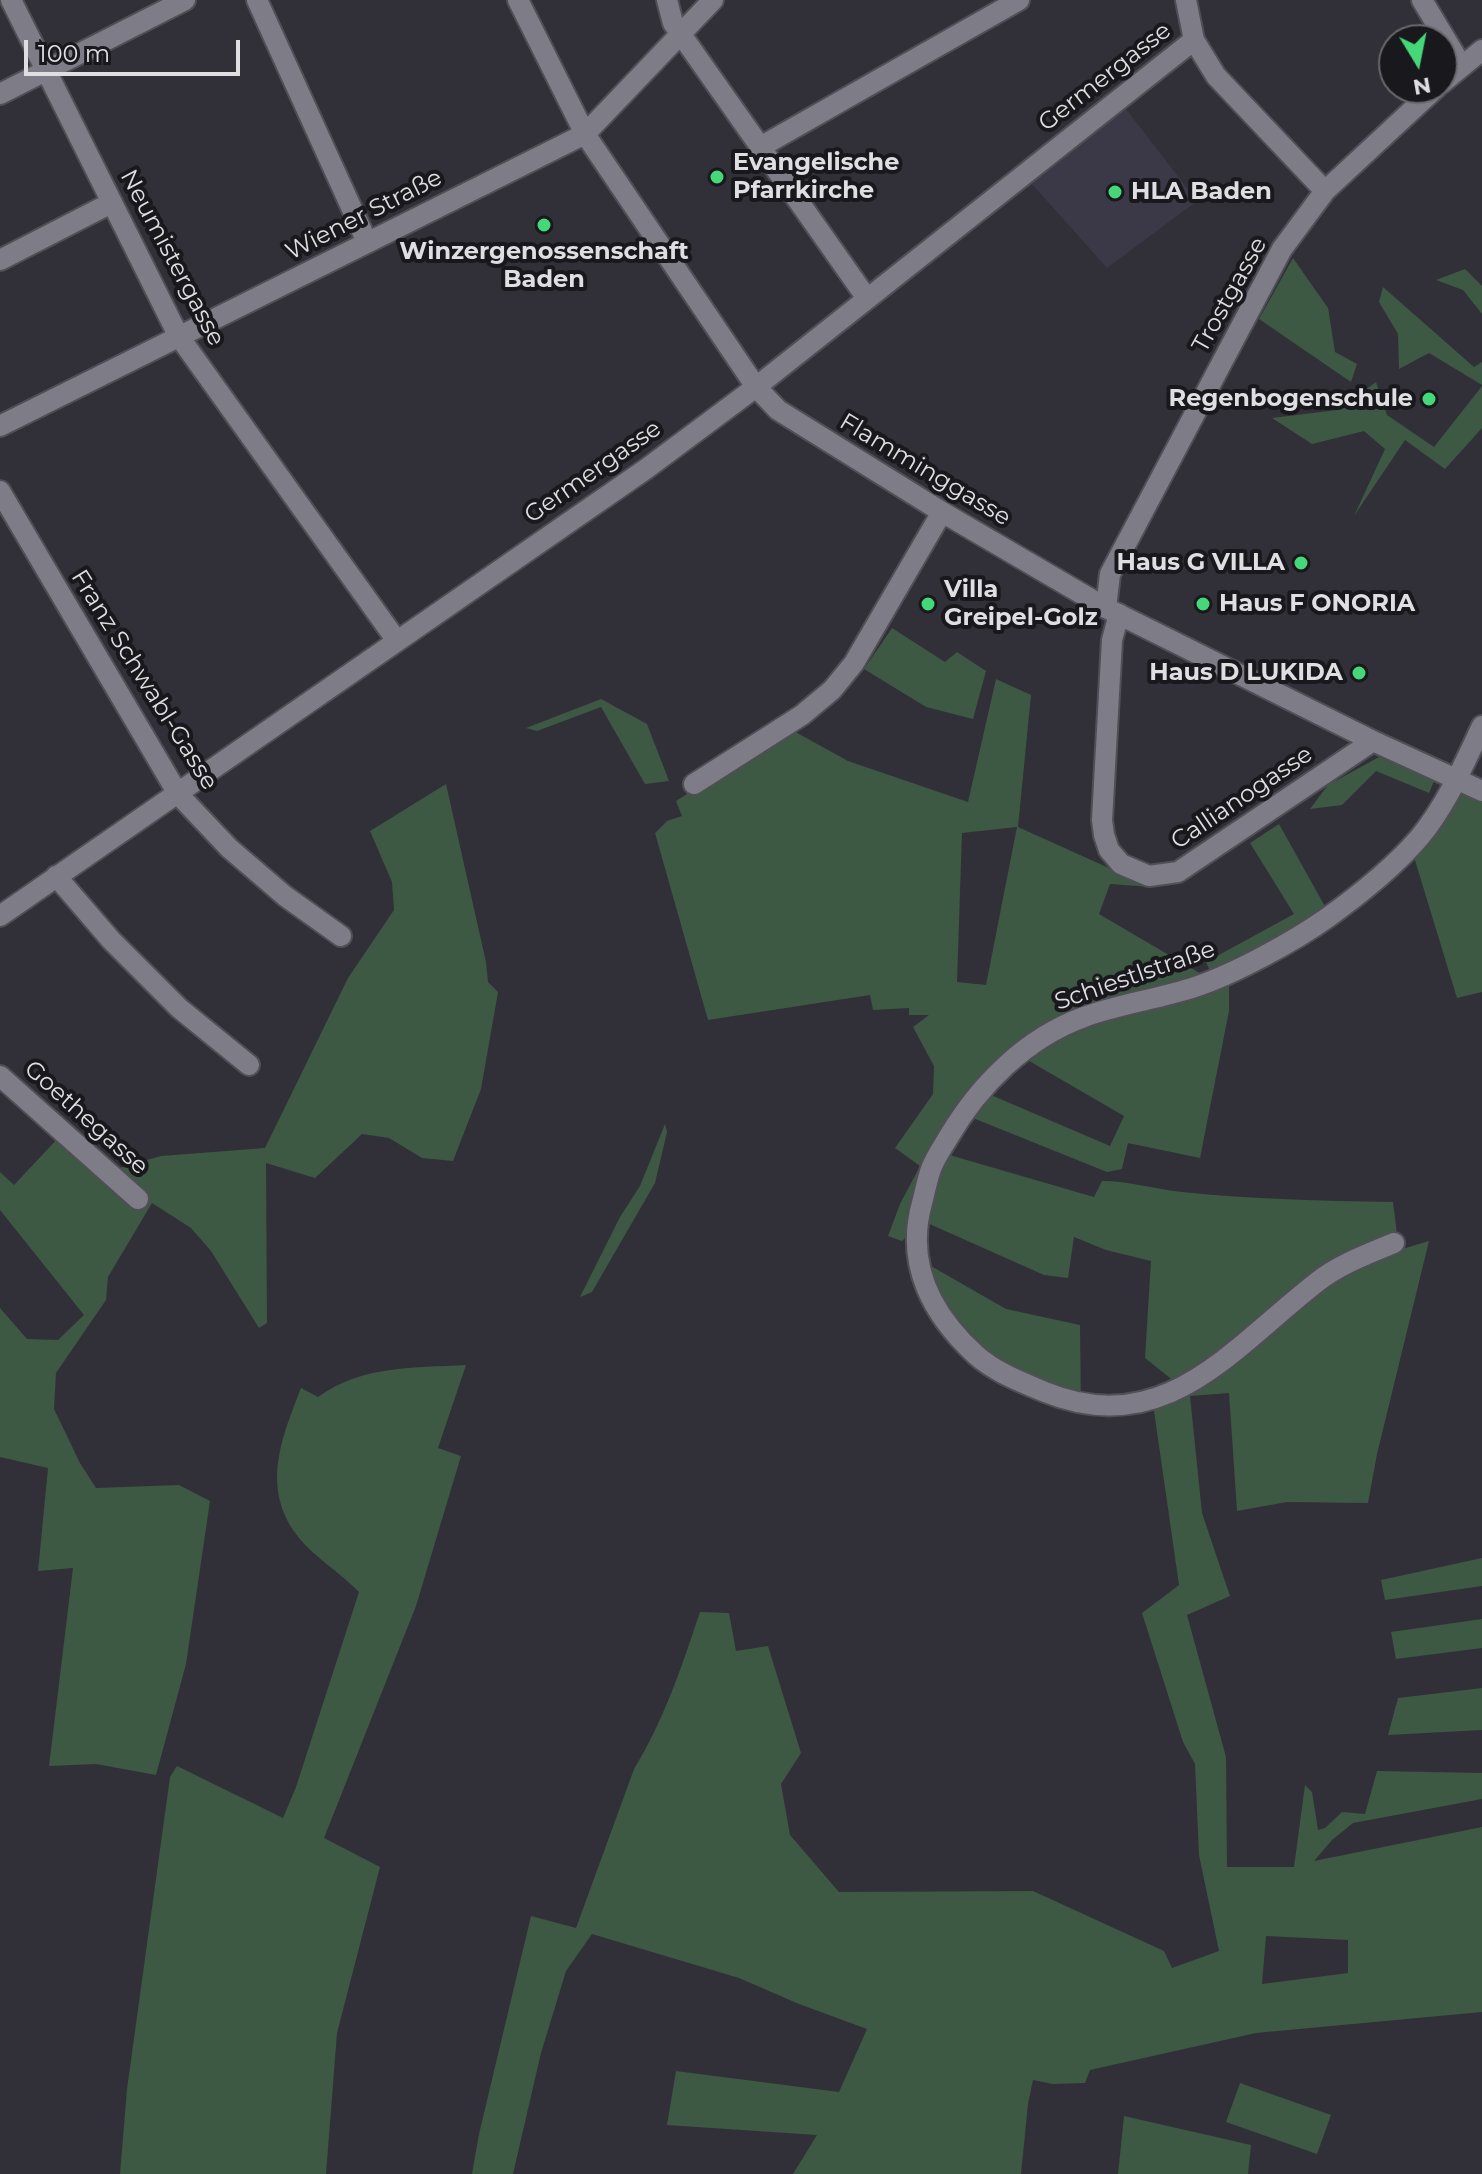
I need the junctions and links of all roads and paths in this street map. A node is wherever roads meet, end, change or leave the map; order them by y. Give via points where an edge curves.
1 (11, 0) edge
2 (185, 0) edge
3 (257, 0) edge
4 (518, 0) edge
5 (667, 0) edge
6 (713, 0) edge
7 (1019, 0) edge
8 (1186, 0) edge
9 (1422, 0) edge
10 (682, 35) junction
11 (1194, 40) junction
12 (1482, 50) edge
13 (1461, 65) junction
14 (1458, 68) edge
15 (46, 71) junction
16 (0, 94) edge
17 (1419, 104) edge
18 (585, 134) junction
19 (762, 146) junction
20 (1325, 191) junction
21 (111, 203) junction
22 (367, 242) junction
23 (0, 260) edge
24 (866, 297) junction
25 (178, 335) junction
26 (756, 387) junction
27 (0, 426) edge
28 (0, 491) edge
29 (942, 512) junction
30 (1113, 611) junction
31 (397, 641) junction
32 (1482, 726) edge
33 (1373, 741) junction
34 (1456, 781) junction
35 (694, 784) dead end
36 (1482, 791) edge
37 (178, 794) junction
38 (1104, 835) joint
39 (56, 876) junction
40 (0, 916) edge
41 (341, 936) dead end
42 (249, 1065) dead end
43 (0, 1076) edge
44 (138, 1199) dead end
45 (1394, 1243) dead end

1 - 15 street, Neumistergasse
2 - 15 street
3 - 22 street
4 - 18 street, Flamminggasse
5 - 10 street
6 - 10 street, Wiener Straße
7 - 19 street
8 - 11 street
9 - 13 street
10 - 18 street, Wiener Straße
10 - 19 street
11 - 20 street via 1216,76
11 - 24 street, Germergasse
12 - 13 street
13 - 14 street
15 - 16 street
15 - 21 street, Neumistergasse
17 - 20 street, Trostgasse
18 - 22 street, Wiener Straße
18 - 26 street, Flamminggasse
19 - 24 street
20 - 30 street, Trostgasse via 1282,249 1110,574
21 - 23 street
21 - 25 street, Neumistergasse
22 - 25 street, Wiener Straße
24 - 26 street, Germergasse
25 - 27 street, Wiener Straße
25 - 31 street, Neumistergasse
26 - 29 street, Flamminggasse via 778,410
26 - 31 street, Germergasse
28 - 37 street, Franz Schwabl-Gasse
29 - 30 street, Flamminggasse
29 - 35 street via 854,663 832,690
30 - 33 street, Flamminggasse
30 - 38 street, Trostgasse
31 - 37 street, Germergasse
32 - 34 street, Schiestlstraße
33 - 34 street, Flamminggasse
33 - 38 street, Callianogasse via 1178,872 1149,876 1121,864
34 - 36 street, Flamminggasse
34 - 45 street, Schiestlstraße via 1420,837 1326,919 1219,977 1084,1017 1014,1058 977,1095 932,1166 919,1211 917,1246 918,1269 939,1316 980,1359 1058,1397 1129,1405 1168,1395 1204,1376 1321,1279
37 - 39 street, Germergasse
37 - 41 street, Franz Schwabl-Gasse via 229,848
39 - 40 street, Germergasse
39 - 42 street via 179,1008
43 - 44 street, Goethegasse

